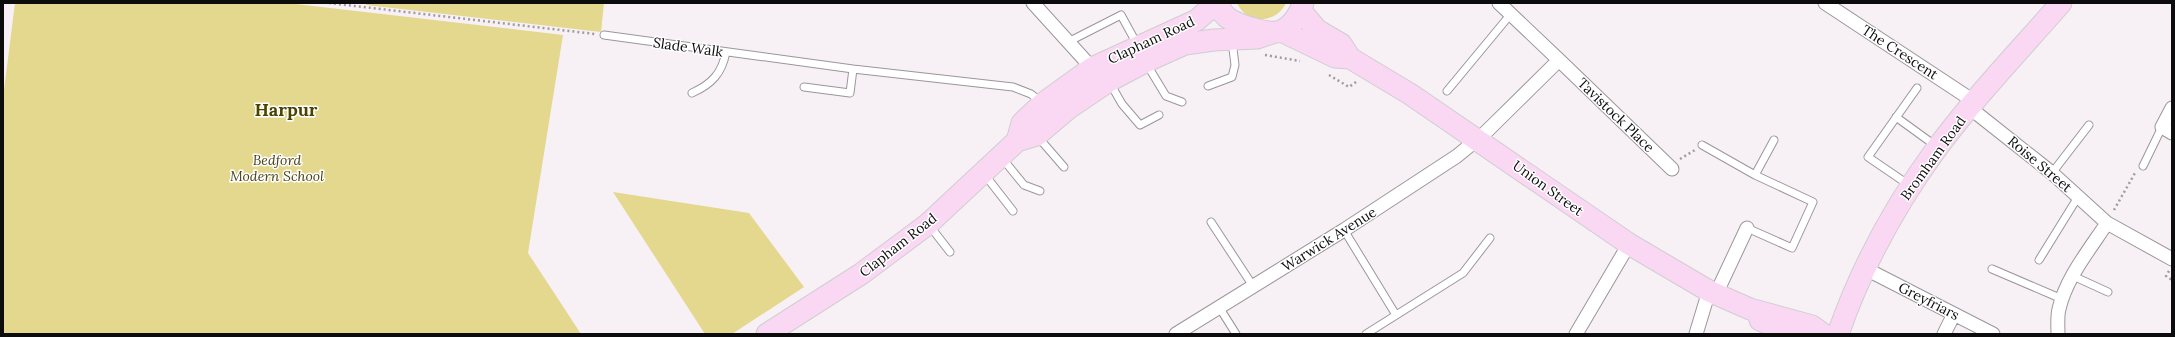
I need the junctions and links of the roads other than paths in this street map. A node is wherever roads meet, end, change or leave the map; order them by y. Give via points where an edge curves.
1 (1033, 3) edge
2 (1217, 3) edge
3 (1499, 3) edge
4 (1825, 3) edge
5 (2061, 3) edge
6 (1302, 7) edge
7 (1510, 15) junction
8 (1278, 32) junction
9 (604, 35) road end
10 (1232, 40) junction
11 (1068, 42) junction
12 (726, 52) junction
13 (1142, 54) junction
14 (1350, 58) junction
15 (1559, 60) junction
16 (1092, 68) junction
17 (853, 69) junction
18 (1109, 81) junction
19 (1208, 86) dead end
20 (804, 87) dead end
21 (1917, 88) dead end
22 (1447, 91) dead end
23 (692, 93) dead end
24 (1182, 102) dead end
25 (1042, 104) junction
26 (1973, 105) junction
27 (2172, 108) edge
28 (1159, 115) dead end
29 (1896, 117) junction
30 (2089, 125) dead end
31 (2167, 130) edge
32 (1037, 135) junction
33 (1478, 139) junction
34 (1774, 140) dead end
35 (1017, 141) junction
36 (1702, 145) road end
37 (1938, 147) junction
38 (1000, 155) junction
39 (2143, 166) road end
40 (1064, 167) dead end
41 (1672, 169) road end
42 (982, 172) junction
43 (2052, 173) junction
44 (1754, 175) junction
45 (1910, 187) junction
46 (1040, 191) dead end
47 (2078, 197) junction
48 (1013, 211) dead end
49 (1210, 222) dead end
50 (2107, 223) junction
51 (928, 224) junction
52 (1747, 228) joint
53 (1344, 230) junction
54 (1490, 238) dead end
55 (1629, 244) junction
56 (950, 252) dead end
57 (2172, 259) edge
58 (2039, 260) dead end
59 (1866, 269) junction
60 (1992, 269) dead end
61 (2073, 276) junction
62 (1253, 286) junction
63 (1713, 292) junction
64 (2108, 292) dead end
65 (2062, 299) junction
66 (1219, 307) junction
67 (1750, 309) junction
68 (1954, 314) junction
69 (1396, 315) junction
70 (767, 334) edge
71 (1176, 334) edge
72 (1236, 334) edge
73 (1366, 334) edge
74 (1576, 334) edge
75 (1696, 334) edge
76 (1788, 334) edge
77 (1823, 334) edge
78 (1838, 334) edge
79 (1944, 334) edge
80 (1993, 334) edge
81 (2058, 334) edge

1 - 11 street
2 - 8 main road, Union Street via 1230,20 1251,28
2 - 13 main road, Clapham Road via 1196,20
3 - 7 street, Tavistock Place
4 - 26 street, The Crescent
5 - 26 main road, Bromham Road
6 - 8 main road via 1292,23
6 - 14 main road, Union Street via 1314,27 1341,44
7 - 15 street, Tavistock Place
7 - 22 lane
8 - 10 main road, Clapham Road via 1262,38
8 - 14 main road, Union Street via 1335,57
9 - 12 lane, Slade Walk
10 - 13 main road, Clapham Road via 1185,44
10 - 19 lane via 1235,66 1232,77
11 - 13 lane via 1121,15
11 - 16 street
12 - 17 lane, Slade Walk
12 - 23 lane via 716,77 704,88
13 - 16 main road, Clapham Road
13 - 18 main road, Clapham Road
13 - 24 lane via 1166,96
14 - 33 main road, Union Street
15 - 33 street
15 - 41 street, Tavistock Place
16 - 25 main road, Clapham Road
17 - 20 lane via 850,93
17 - 25 lane, Slade Walk via 1013,87 1031,94
18 - 28 lane via 1122,104 1140,125
18 - 32 main road, Clapham Road via 1069,108
21 - 29 lane
25 - 35 main road, Clapham Road via 1022,123
26 - 37 main road, Bromham Road
26 - 43 street, Roise Street
27 - 31 street
29 - 37 lane
29 - 45 lane via 1868,157
30 - 43 lane
31 - 39 lane
32 - 35 main road, Clapham Road
32 - 40 lane
33 - 53 street, Warwick Avenue via 1457,156
33 - 55 main road, Union Street
34 - 44 lane
35 - 38 main road, Clapham Road
36 - 44 lane
37 - 45 main road, Bromham Road
38 - 42 main road, Clapham Road
38 - 46 lane via 1024,186
42 - 48 lane
42 - 51 main road, Clapham Road
43 - 47 street, Roise Street
44 - 52 lane via 1813,202 1792,248
45 - 59 main road, Bromham Road
47 - 50 street, Roise Street
47 - 58 lane
49 - 62 lane
50 - 57 street, Roise Street
50 - 61 street
51 - 56 lane
51 - 70 main road, Clapham Road via 861,274
52 - 63 street
53 - 62 street, Warwick Avenue
53 - 69 lane
54 - 69 lane via 1463,273
55 - 63 main road, Union Street
55 - 74 street
59 - 68 street, Greyfriars
59 - 78 main road, Bromham Road
60 - 65 lane
61 - 64 lane
61 - 65 street
62 - 66 street, Warwick Avenue
63 - 67 main road, Union Street
63 - 75 street
65 - 81 street
66 - 71 street, Warwick Avenue
66 - 72 lane
67 - 76 main road, Union Street via 1763,323
67 - 77 main road, Union Street via 1812,326
68 - 79 street
68 - 80 street, Greyfriars
69 - 73 lane

